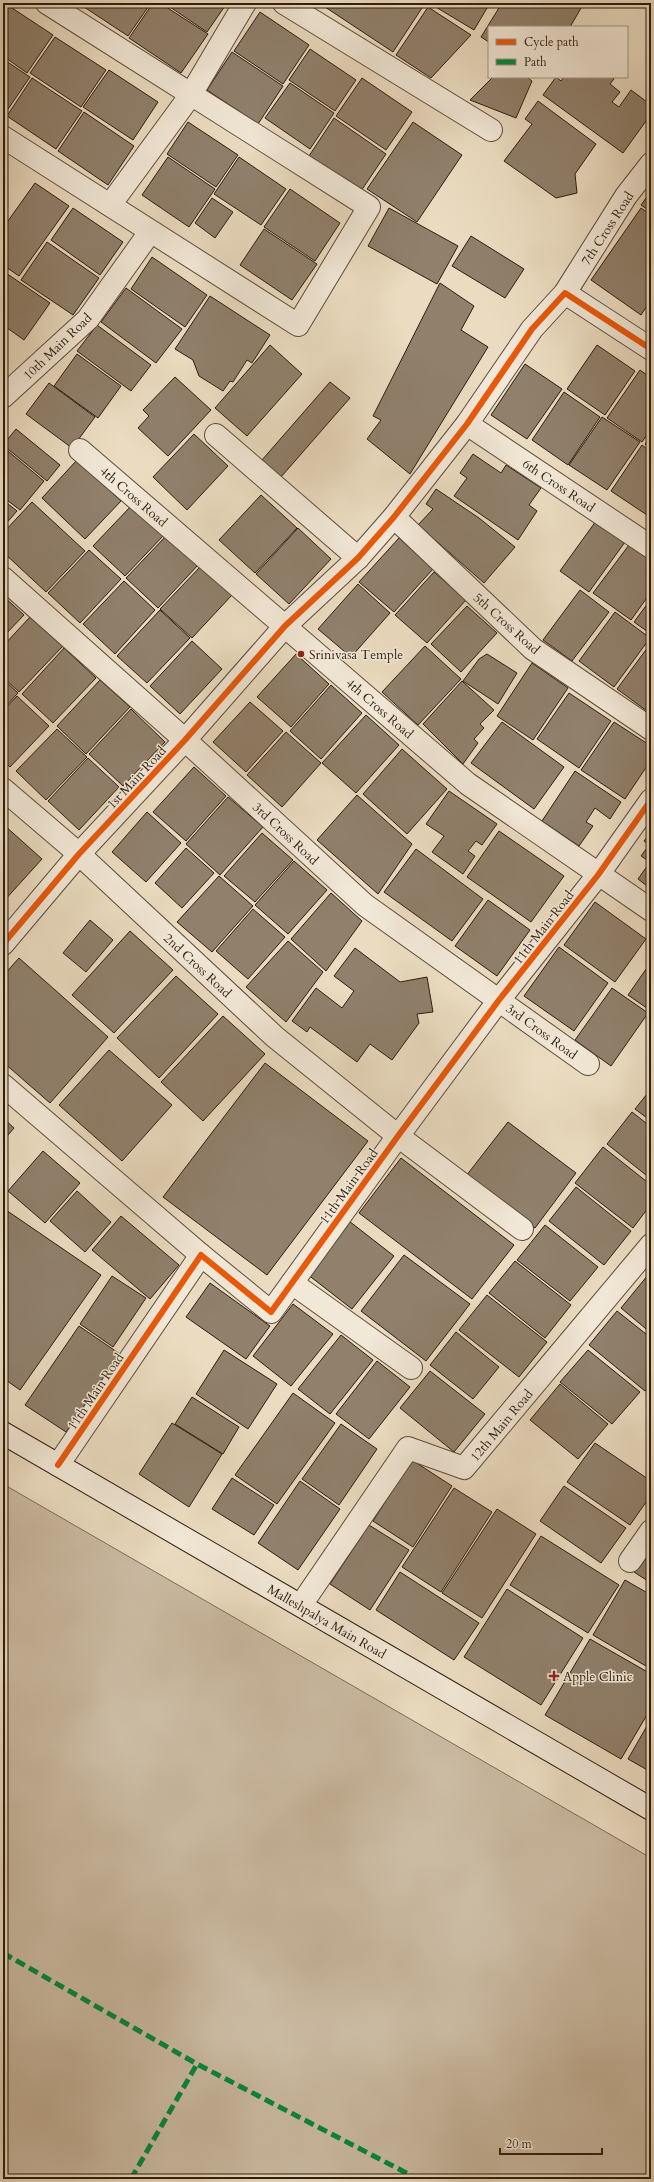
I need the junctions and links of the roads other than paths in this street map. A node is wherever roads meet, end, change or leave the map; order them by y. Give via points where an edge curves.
1 (47, 3) edge
2 (245, 3) edge
3 (284, 3) edge
4 (190, 96) junction
5 (491, 130) dead end
6 (3, 137) edge
7 (651, 164) edge
8 (110, 205) junction
9 (150, 232) junction
10 (565, 293) junction
11 (648, 342) edge
12 (3, 397) edge
13 (467, 424) junction
14 (216, 435) dead end
15 (80, 450) dead end
16 (394, 517) junction
17 (651, 547) edge
18 (358, 558) junction
19 (3, 578) edge
20 (285, 626) junction
21 (651, 729) edge
22 (186, 740) junction
23 (3, 790) edge
24 (651, 800) edge
25 (79, 854) junction
26 (598, 875) junction
27 (651, 910) edge
28 (3, 944) edge
29 (499, 1000) junction
30 (588, 1064) dead end
31 (3, 1085) edge
32 (398, 1136) junction
33 (522, 1229) dead end
34 (651, 1245) edge
35 (201, 1255) junction
36 (292, 1283) junction
37 (411, 1368) dead end
38 (3, 1434) edge
39 (58, 1465) junction
40 (651, 1531) edge
41 (630, 1561) dead end
42 (301, 1605) junction
43 (651, 1809) edge

1 - 4 street
2 - 4 street
3 - 5 street
4 - 8 street
4 - 9 street via 369,207 298,325
6 - 8 street
7 - 10 street, 7th Cross Road via 626,196
8 - 9 street
9 - 12 street, 10th Main Road via 88,319
10 - 11 street
10 - 13 street, 7th Cross Road via 532,329
13 - 16 street, 1st Main Road
13 - 17 street, 6th Cross Road
14 - 18 street
15 - 20 street, 4th Cross Road
16 - 18 street, 1st Main Road
16 - 21 street, 5th Cross Road via 533,649
18 - 20 street, 1st Main Road
19 - 22 street, 3rd Cross Road
20 - 22 street, 1st Main Road
20 - 26 street, 4th Cross Road via 468,784
22 - 25 street, 1st Main Road
22 - 29 street, 3rd Cross Road via 365,905
23 - 25 street, 2nd Cross Road
24 - 26 street, 11th Main Road
25 - 28 street, 1st Main Road
25 - 32 street, 2nd Cross Road via 274,1037
26 - 27 street, 4th Cross Road
26 - 29 street, 11th Main Road
29 - 30 street, 3rd Cross Road
29 - 32 street, 11th Main Road
31 - 35 street
32 - 33 street, 2nd Cross Road
32 - 36 street, 11th Main Road
34 - 42 street, 12th Main Road via 464,1468 408,1448
35 - 36 street, 11th Main Road via 271,1312
35 - 39 street, 11th Main Road
36 - 37 street
38 - 39 street, Malleshpalya Main Road
39 - 42 street, Malleshpalya Main Road
40 - 41 street
42 - 43 street, Malleshpalya Main Road

